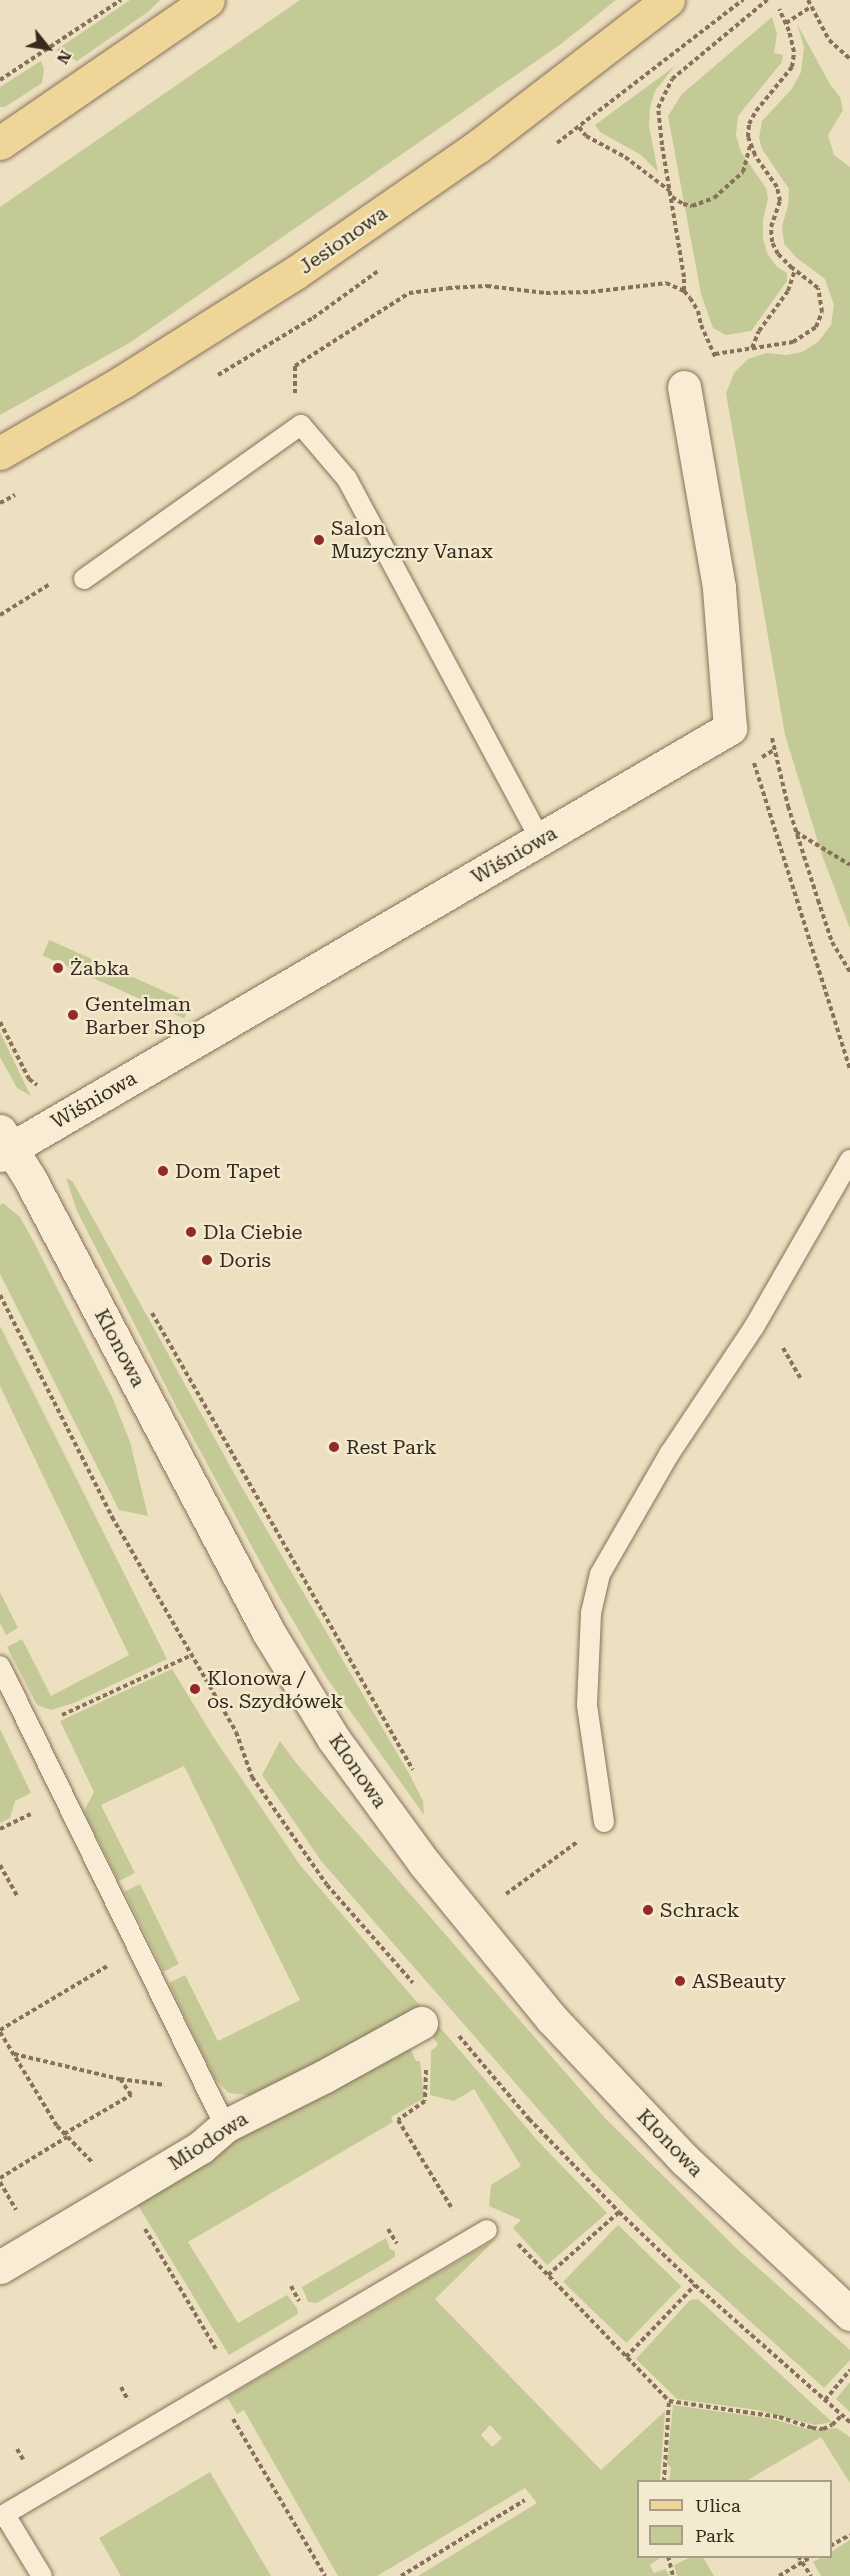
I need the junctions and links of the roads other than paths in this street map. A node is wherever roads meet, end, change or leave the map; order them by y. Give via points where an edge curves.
1 (208, 0) edge
2 (668, 0) edge
3 (0, 143) edge
4 (684, 387) dead end
5 (0, 453) edge
6 (84, 579) road end
7 (540, 839) junction
8 (4, 1144) edge
9 (850, 1160) edge
10 (0, 1666) edge
11 (604, 1822) road end
12 (421, 2023) dead end
13 (225, 2126) junction
14 (487, 2230) road end
15 (0, 2268) edge
16 (850, 2314) edge
17 (3, 2516) edge
18 (42, 2576) edge

1 - 3 main road
2 - 5 main road, Jesionowa via 477,147 295,273 124,381
4 - 7 street, Wiśniowa via 719,587 730,728
6 - 7 lane via 301,425 347,479
7 - 8 street, Wiśniowa
8 - 16 street, Klonowa via 269,1633 333,1738 425,1864 552,2019 685,2160
9 - 11 lane via 754,1327 669,1453 600,1574 591,1613 587,1705
10 - 13 lane
12 - 13 street, Miodowa
13 - 15 street, Miodowa via 201,2147
14 - 17 lane
17 - 18 lane

